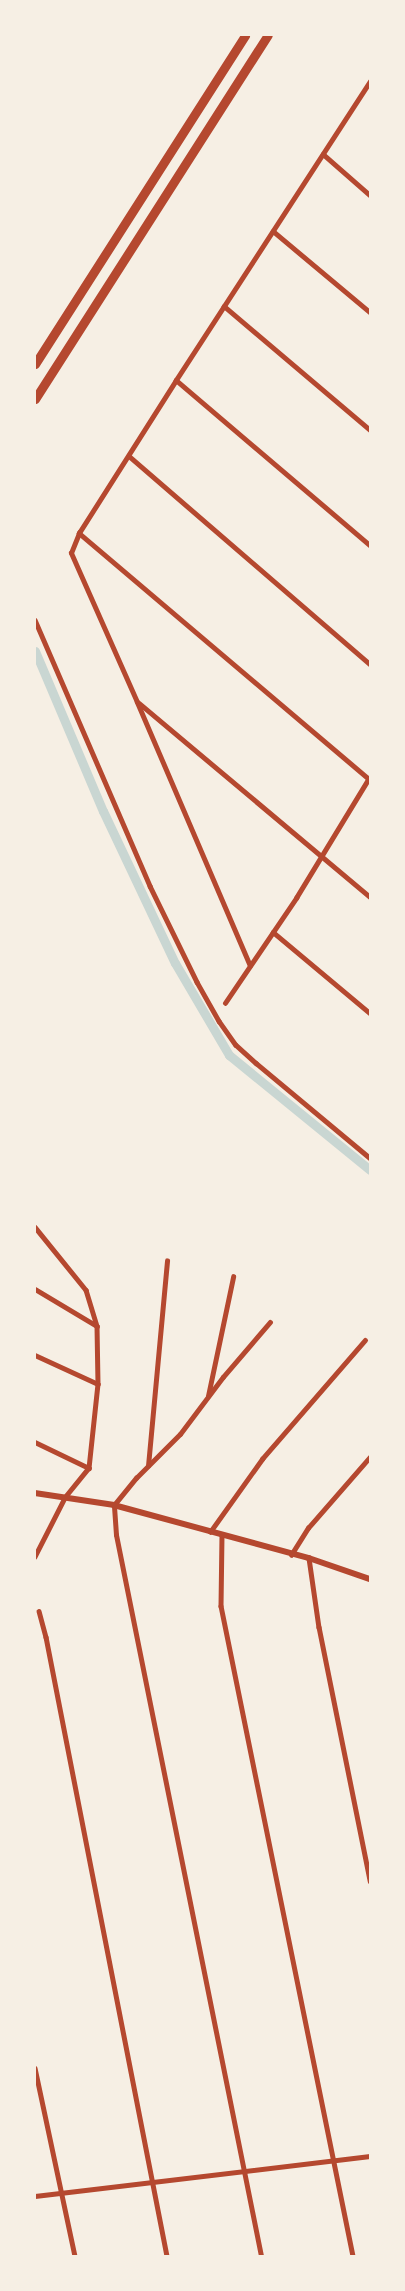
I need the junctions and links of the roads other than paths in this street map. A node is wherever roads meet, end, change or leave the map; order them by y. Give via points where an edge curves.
1 (245, 35) edge
2 (268, 35) edge
3 (370, 82) edge
4 (323, 154) junction
5 (370, 194) edge
6 (273, 231) junction
7 (224, 306) junction
8 (370, 312) edge
9 (35, 364) edge
10 (176, 380) junction
11 (35, 399) edge
12 (370, 430) edge
13 (128, 456) junction
14 (79, 533) junction
15 (370, 545) edge
16 (35, 620) edge
17 (370, 664) edge
18 (138, 702) junction
19 (369, 779) edge
20 (321, 856) junction
21 (370, 897) edge
22 (273, 932) junction
23 (250, 966) junction
24 (225, 1003) dead end
25 (370, 1013) edge
26 (370, 1158) edge
27 (35, 1227) edge
28 (166, 1261) dead end
29 (233, 1277) dead end
30 (35, 1289) edge
31 (270, 1322) dead end
32 (97, 1326) junction
33 (365, 1340) dead end
34 (35, 1355) edge
35 (98, 1384) junction
36 (208, 1398) junction
37 (35, 1442) edge
38 (370, 1457) edge
39 (148, 1466) junction
40 (89, 1468) junction
41 (35, 1493) edge
42 (65, 1498) junction
43 (114, 1505) junction
44 (210, 1532) junction
45 (222, 1535) junction
46 (291, 1554) junction
47 (35, 1557) edge
48 (308, 1558) junction
49 (369, 1577) edge
50 (39, 1611) dead end
51 (370, 1882) edge
52 (35, 2068) edge
53 (370, 2156) edge
54 (332, 2160) junction
55 (244, 2172) junction
56 (151, 2184) junction
57 (62, 2193) junction
58 (35, 2196) edge
59 (75, 2256) edge
60 (166, 2256) edge
61 (261, 2256) edge
62 (353, 2256) edge

1 - 9 highway
2 - 11 highway
3 - 4 street
4 - 5 street
4 - 6 street
6 - 7 street
6 - 8 street
7 - 10 street
7 - 12 street
10 - 13 street
10 - 15 street
13 - 14 street
13 - 17 street
14 - 18 street via 71,553 74,564
14 - 19 street
16 - 26 street via 150,886 219,1020 243,1051
18 - 20 street
18 - 23 street
19 - 20 street
20 - 21 street
20 - 22 street
22 - 23 street
22 - 25 street
23 - 24 street
27 - 32 street via 86,1290
28 - 39 street
29 - 36 street
30 - 32 street
31 - 36 street
32 - 35 street
33 - 44 street via 262,1459
34 - 35 street
35 - 40 street
36 - 39 street via 180,1434
37 - 40 street
38 - 46 street via 308,1528
39 - 43 street
40 - 42 street
41 - 42 street
42 - 43 street
42 - 47 street
43 - 44 street
43 - 55 street via 116,1535
44 - 45 street
45 - 46 street
45 - 54 street via 221,1606
46 - 48 street
48 - 49 street
48 - 51 street via 318,1627
50 - 56 street
52 - 57 street
53 - 54 street
54 - 55 street
54 - 62 street
55 - 56 street
55 - 61 street
56 - 57 street
56 - 60 street
57 - 58 street
57 - 59 street

